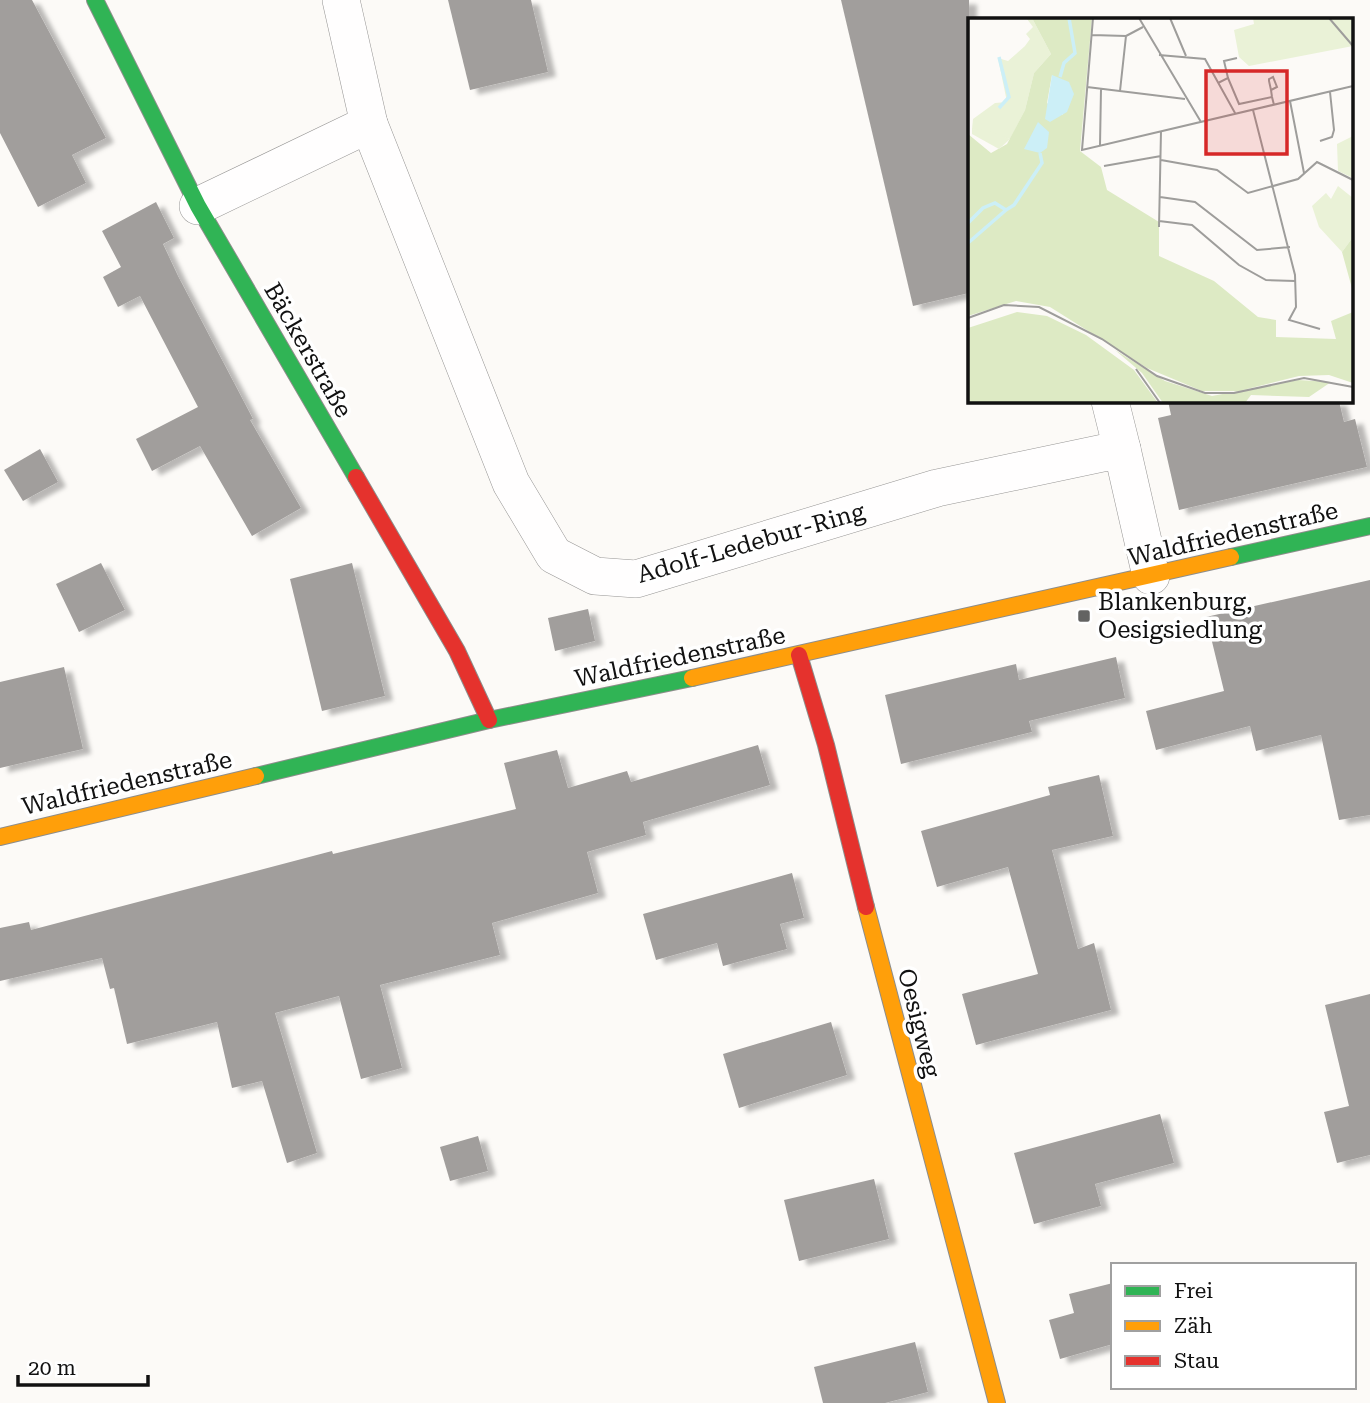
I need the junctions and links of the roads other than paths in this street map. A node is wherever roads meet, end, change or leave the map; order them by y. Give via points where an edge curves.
1 (95, 0) edge
2 (341, 0) edge
3 (369, 124) junction
4 (198, 206) junction
5 (1110, 402) edge
6 (1122, 449) junction
7 (1370, 526) edge
8 (1151, 576) junction
9 (799, 655) junction
10 (489, 720) junction
11 (0, 836) edge
12 (997, 1403) edge

1 - 4 street, Bäckerstraße
2 - 3 street, Adolf-Ledebur-Ring
3 - 4 street
3 - 6 street, Adolf-Ledebur-Ring via 511,483 554,555 595,576 636,579 937,488
4 - 10 street, Bäckerstraße via 457,652
5 - 6 street
6 - 8 street
7 - 8 street, Waldfriedenstraße
8 - 9 street, Waldfriedenstraße
9 - 10 street, Waldfriedenstraße
9 - 12 street, Oesigweg
10 - 11 street, Waldfriedenstraße

